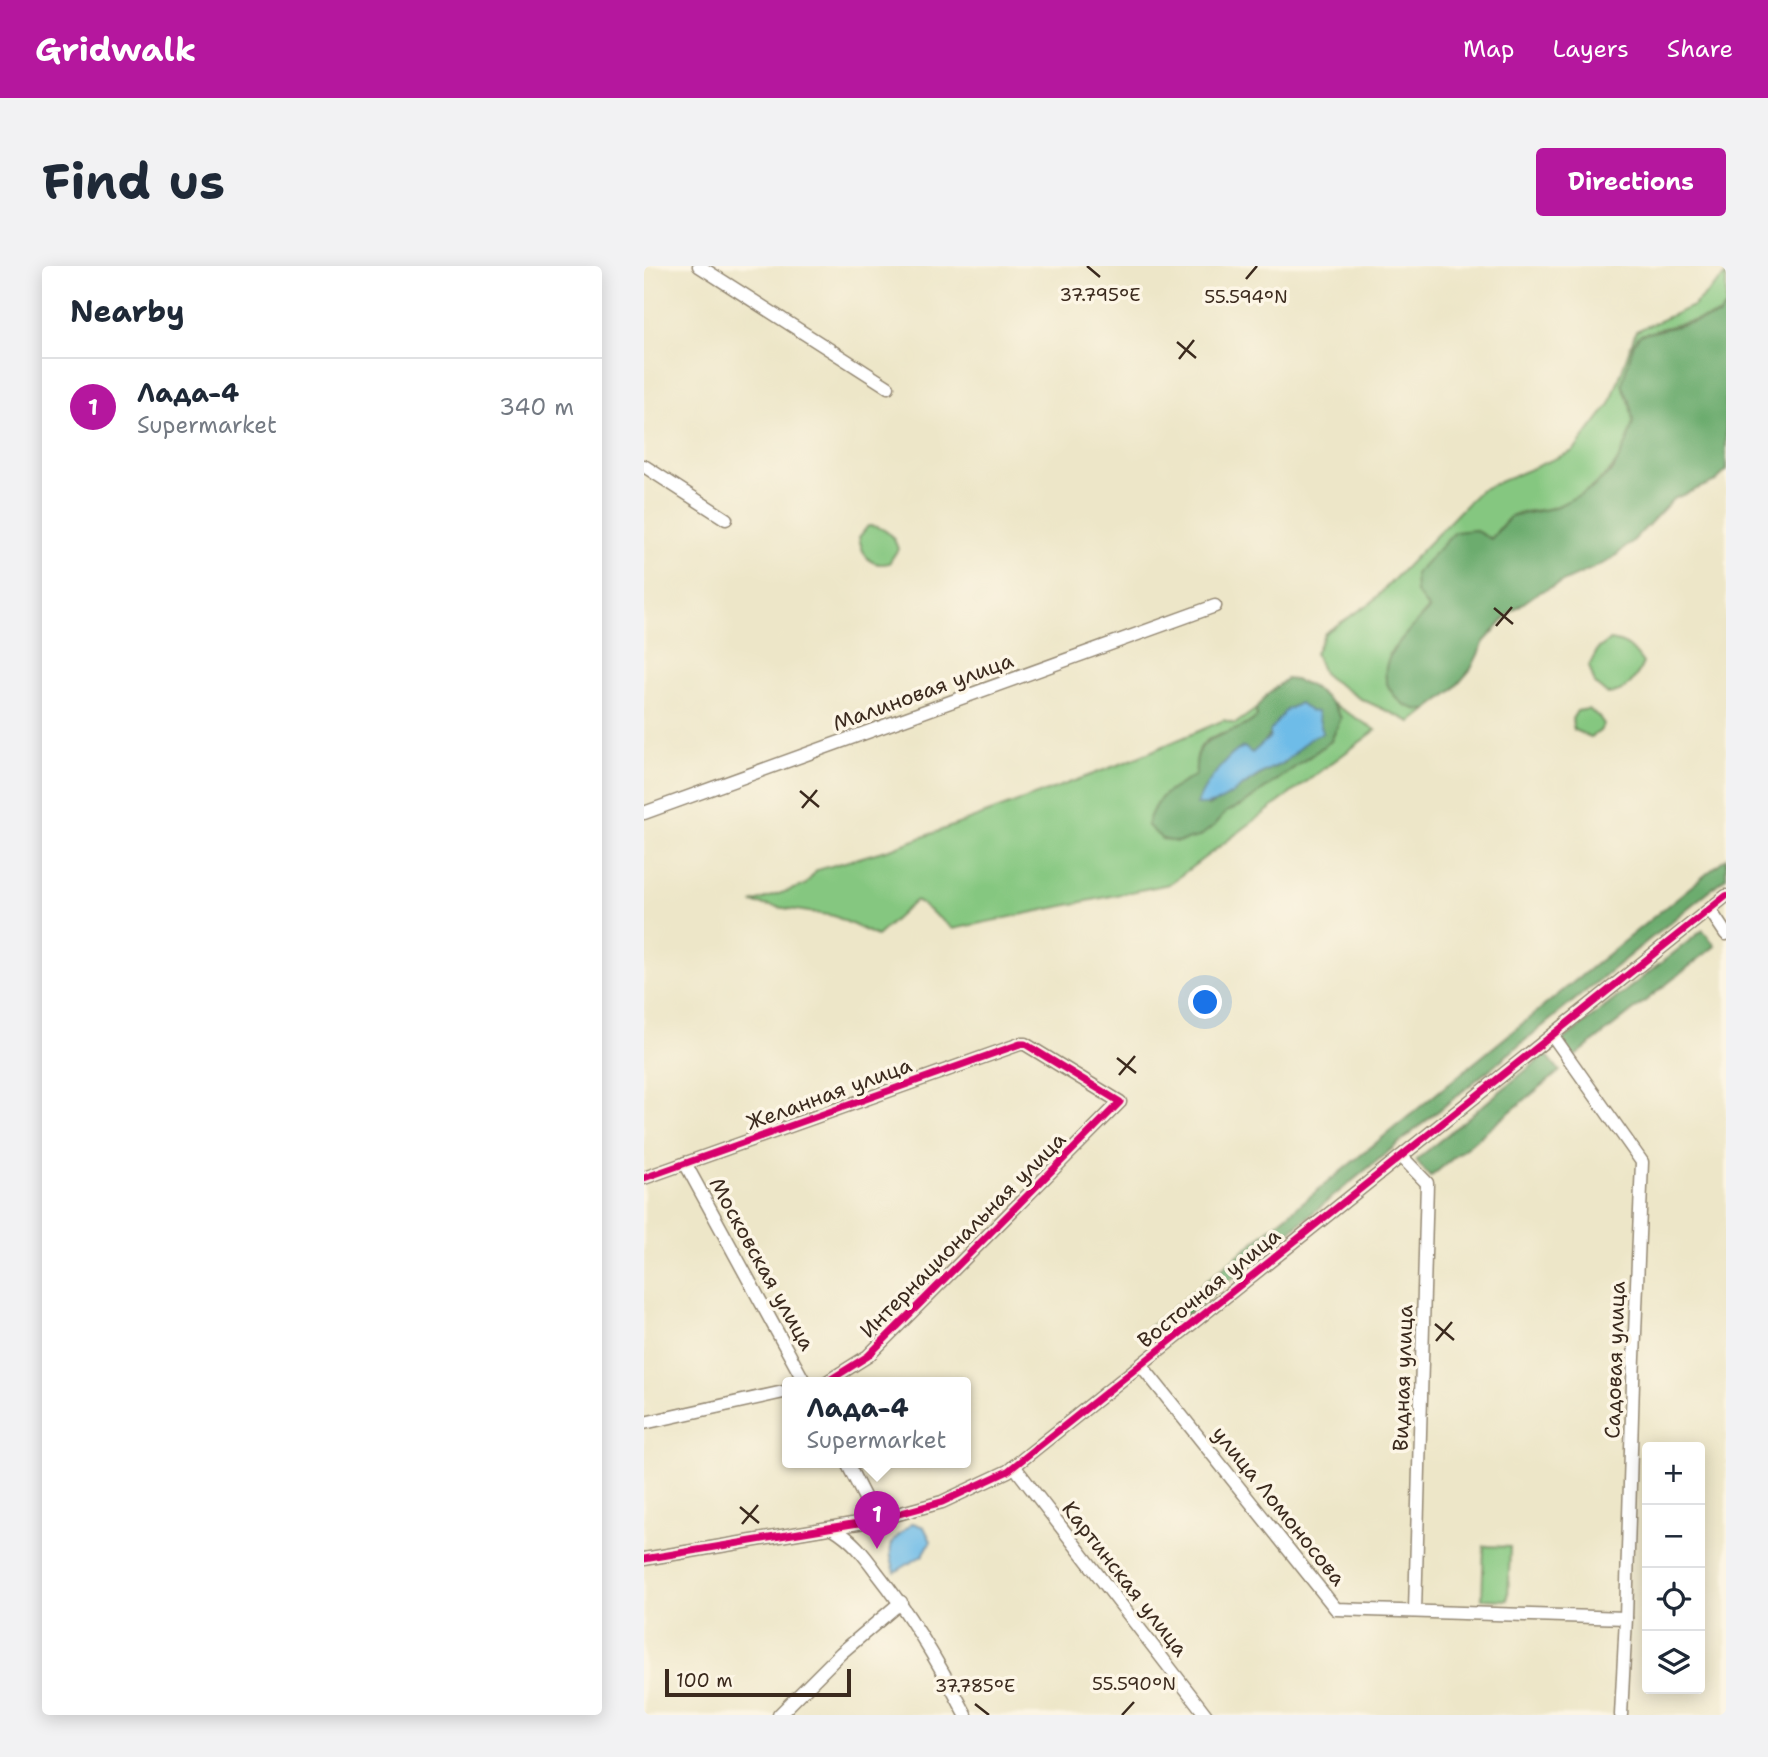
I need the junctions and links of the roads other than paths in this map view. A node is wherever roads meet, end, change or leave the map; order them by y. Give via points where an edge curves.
1 (699, 266) edge
2 (888, 387) dead end
3 (644, 466) edge
4 (726, 519) dead end
5 (1215, 606) dead end
6 (644, 813) edge
7 (1726, 896) edge
8 (1710, 910) junction
9 (1726, 934) edge
10 (1553, 1035) junction
11 (1120, 1102) joint
12 (1402, 1157) junction
13 (685, 1163) junction
14 (644, 1178) edge
15 (1141, 1365) junction
16 (802, 1377) edge
17 (835, 1377) edge
18 (782, 1392) edge
19 (644, 1423) edge
20 (1014, 1466) junction
21 (850, 1468) edge
22 (876, 1520) junction
23 (834, 1528) junction
24 (644, 1559) edge
25 (901, 1602) junction
26 (1415, 1611) junction
27 (1626, 1618) junction
28 (779, 1715) edge
29 (966, 1715) edge
30 (1206, 1715) edge
31 (1621, 1715) edge

1 - 2 street
3 - 4 street
5 - 6 street, Малиновая улица
7 - 8 street, Восточная улица
8 - 9 street
8 - 10 street, Восточная улица
10 - 12 street, Восточная улица
10 - 27 street, Садовая улица via 1642,1162
11 - 13 street, Желанная улица via 1020,1044
11 - 17 street, Интернациональная улица via 868,1356
12 - 15 street, Восточная улица
12 - 26 street, Видная улица via 1427,1183
13 - 14 street, Желанная улица
13 - 16 street, Московская улица
15 - 20 street, Восточная улица
15 - 26 street, улица Ломоносова via 1336,1608
18 - 19 street
20 - 22 street, Восточная улица via 942,1502
20 - 30 street, Картинская улица
21 - 22 street
22 - 23 street, Восточная улица
23 - 24 street, Восточная улица
23 - 25 street via 851,1539
25 - 28 street
25 - 29 street
26 - 27 street, улица Ломоносова
27 - 31 street, Садовая улица

